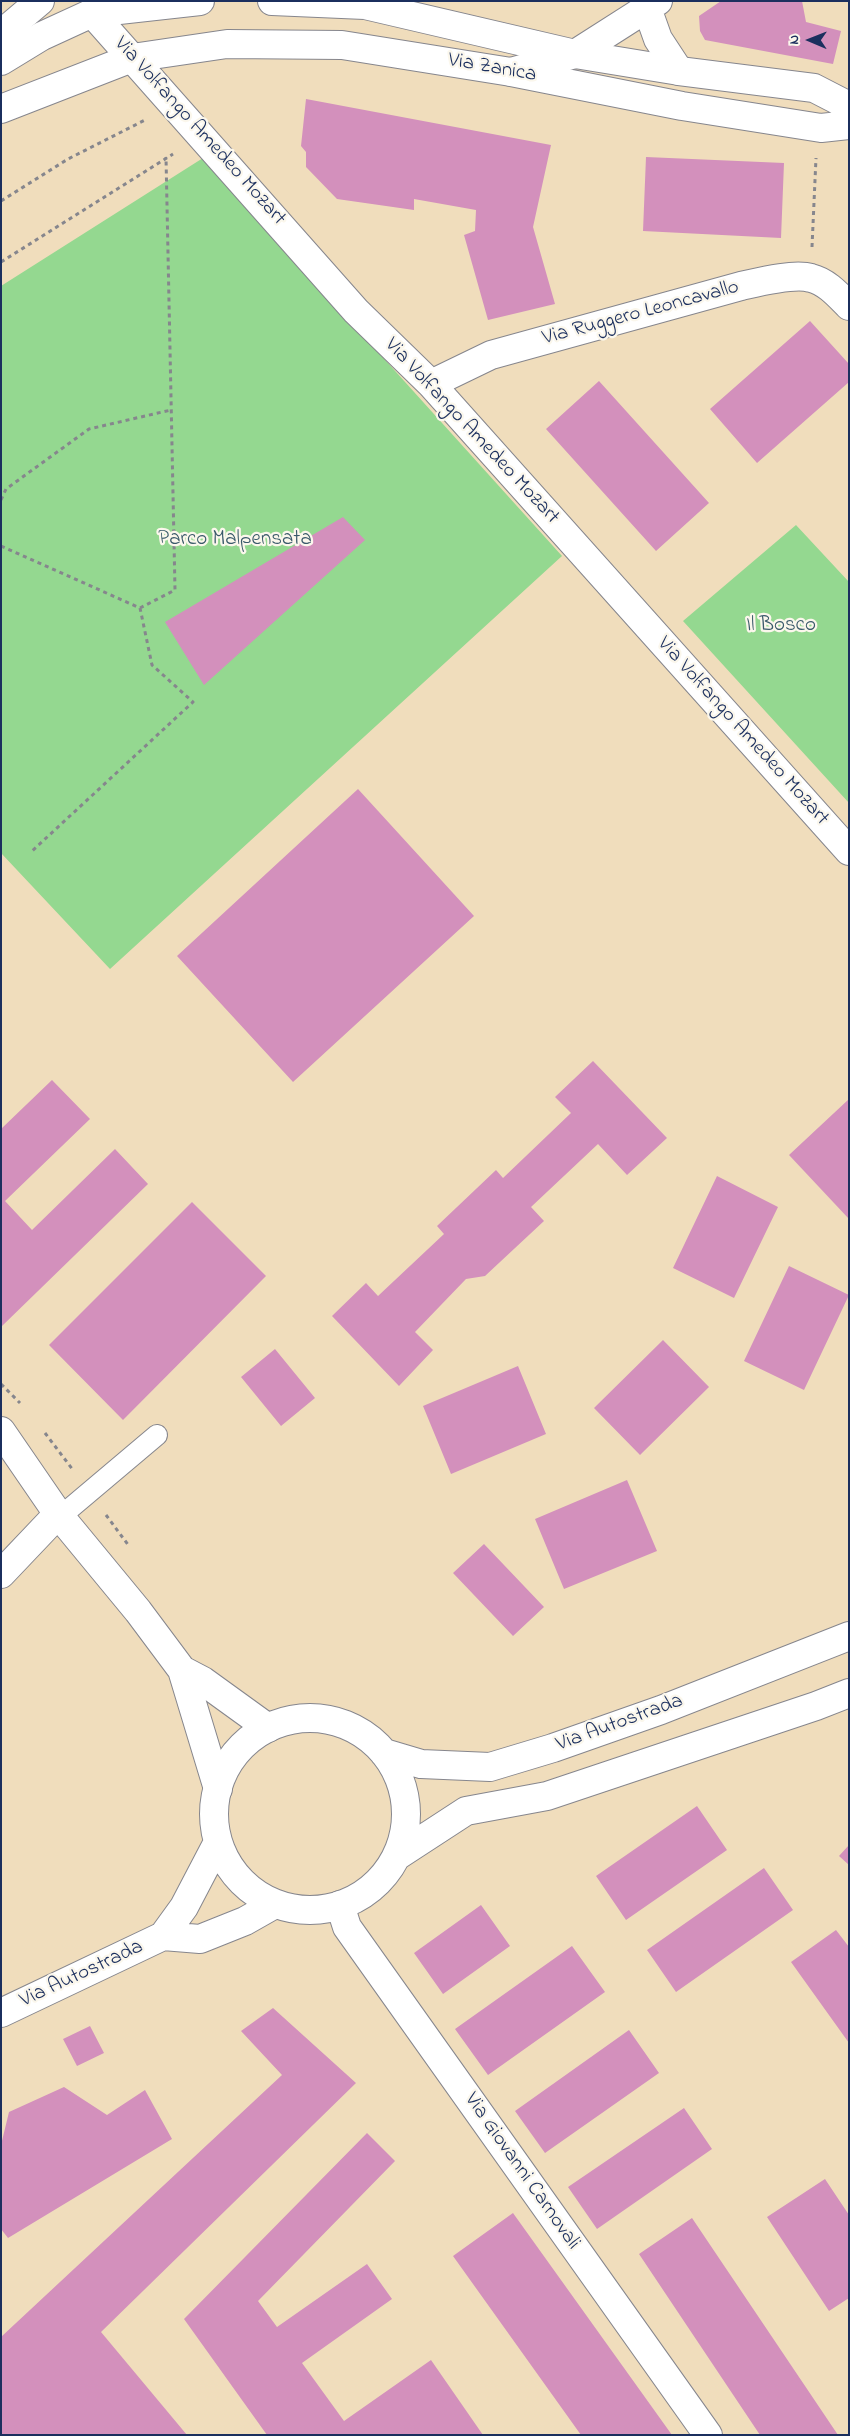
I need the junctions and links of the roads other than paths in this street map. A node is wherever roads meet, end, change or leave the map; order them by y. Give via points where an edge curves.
1 (40, 1) edge
2 (200, 1) edge
3 (272, 1) edge
4 (652, 5) edge
5 (92, 13) junction
6 (1, 34) edge
7 (606, 34) junction
8 (575, 54) junction
9 (132, 58) junction
10 (1, 61) edge
11 (616, 61) junction
12 (679, 71) junction
13 (512, 72) junction
14 (630, 96) junction
15 (849, 106) edge
16 (1, 109) edge
17 (849, 125) edge
18 (849, 306) edge
19 (431, 384) junction
20 (849, 851) edge
21 (1, 1431) edge
22 (157, 1435) dead end
23 (60, 1515) junction
24 (1, 1574) edge
25 (849, 1636) edge
26 (182, 1670) junction
27 (849, 1693) edge
28 (268, 1728) junction
29 (384, 1753) junction
30 (218, 1789) junction
31 (218, 1842) junction
32 (397, 1856) junction
33 (275, 1904) junction
34 (340, 1905) junction
35 (163, 1936) junction
36 (1, 2013) edge
37 (708, 2435) edge

1 - 6 main road
2 - 5 main road
3 - 8 main road, Via Zanica via 365,5
4 - 7 main road
4 - 12 main road via 658,39
5 - 9 main road, Via Volfango Amedeo Mozart
5 - 10 main road via 42,36
7 - 8 main road
7 - 11 main road
8 - 11 main road, Via Zanica
8 - 13 main road
9 - 13 main road, Via Zanica via 227,44 342,45
9 - 16 main road, Via Zanica
9 - 19 main road, Via Volfango Amedeo Mozart via 356,311
11 - 12 main road, Via Zanica
11 - 14 main road
12 - 15 main road, Via Zanica via 814,88
13 - 14 main road, Via Zanica
14 - 17 main road, Via Zanica via 821,128
18 - 19 main road, Via Ruggero Leoncavallo via 833,289 811,278 775,278 491,355
19 - 20 main road, Via Volfango Amedeo Mozart
21 - 23 main road
22 - 23 lane
23 - 24 main road
23 - 26 main road
25 - 29 main road, Via Autostrada via 661,1710 490,1767 421,1764
26 - 28 main road via 203,1681
26 - 30 main road
27 - 32 main road, Via Autostrada via 547,1796 466,1811
28 - 29 main road, Via Autostrada via 304,1718 322,1719 356,1730
28 - 30 main road, Via Autostrada via 236,1752
29 - 32 main road, Via Autostrada via 398,1778 406,1813 404,1835
30 - 31 main road, Via Autostrada via 215,1825
31 - 33 main road, Via Autostrada via 228,1864 243,1882
31 - 35 main road, Via Autostrada via 184,1907
32 - 34 main road, Via Autostrada via 365,1893
33 - 34 main road, Via Autostrada via 313,1910
33 - 35 main road, Via Autostrada via 245,1921 200,1939
34 - 37 main road, Via Giovanni Carnovali via 347,1927
35 - 36 main road, Via Autostrada

